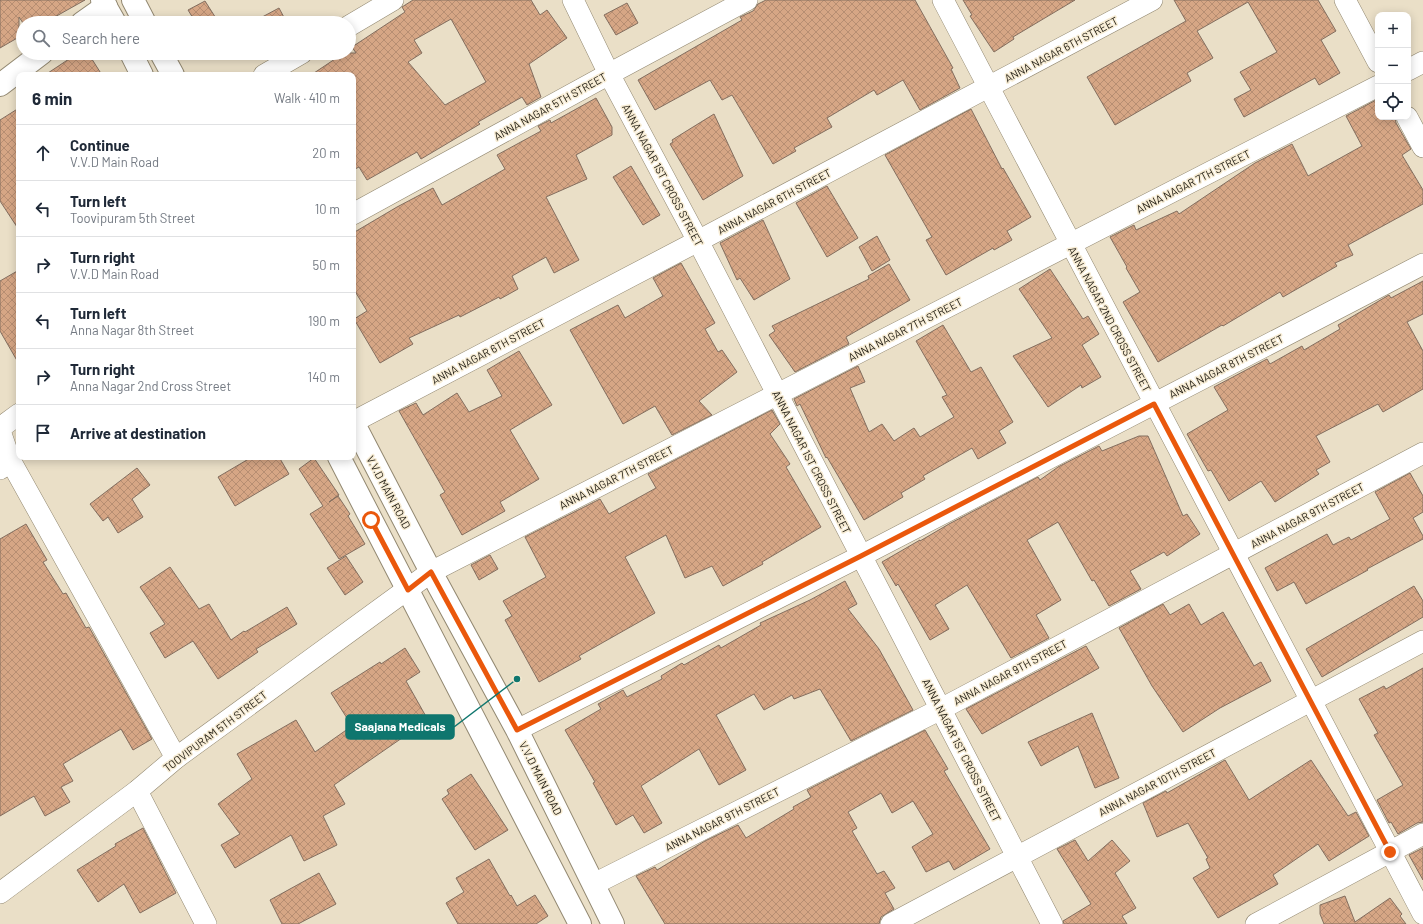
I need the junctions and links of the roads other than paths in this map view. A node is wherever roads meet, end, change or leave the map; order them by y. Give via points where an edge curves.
1 (133, 0) edge
2 (393, 0) edge
3 (573, 0) edge
4 (747, 0) edge
5 (943, 0) edge
6 (1152, 0) edge
7 (1345, 0) edge
8 (108, 10) edge
9 (96, 16) edge
10 (141, 16) edge
11 (356, 22) edge
12 (1375, 56) edge
13 (33, 60) edge
14 (134, 60) edge
15 (165, 60) edge
16 (290, 60) edge
17 (1423, 62) edge
18 (1411, 68) edge
19 (17, 72) edge
20 (140, 72) edge
21 (171, 72) edge
22 (269, 72) edge
23 (16, 73) edge
24 (609, 74) junction
25 (0, 85) edge
26 (988, 88) junction
27 (1375, 88) edge
28 (1409, 120) edge
29 (1423, 147) edge
30 (356, 212) edge
31 (698, 241) junction
32 (1070, 244) junction
33 (1423, 264) edge
34 (777, 395) junction
35 (1154, 404) junction
36 (16, 416) edge
37 (356, 420) edge
38 (0, 428) edge
39 (356, 428) edge
40 (0, 431) edge
41 (1423, 453) edge
42 (341, 460) edge
43 (5, 465) edge
44 (1233, 554) junction
45 (861, 556) junction
46 (431, 572) junction
47 (408, 590) junction
48 (1423, 641) edge
49 (1310, 701) junction
50 (941, 709) junction
51 (517, 730) junction
52 (176, 758) junction
53 (138, 791) junction
54 (1423, 834) edge
55 (1390, 852) junction
56 (1017, 856) junction
57 (594, 884) junction
58 (0, 893) edge
59 (1423, 914) edge
60 (206, 924) edge
61 (580, 924) edge
62 (614, 924) edge
63 (891, 924) edge
64 (1052, 924) edge
65 (1256, 924) edge

1 - 10 main road
2 - 11 street
3 - 24 street, ANNA NAGAR 1ST CROSS STREET
4 - 24 street, ANNA NAGAR 5TH STREET
5 - 26 street, ANNA NAGAR 2ND CROSS STREET
6 - 26 street, ANNA NAGAR 6TH STREET
7 - 12 street
8 - 9 main road
13 - 19 main road
14 - 20 main road
15 - 21 main road
16 - 22 street
17 - 18 street
23 - 25 main road
24 - 30 street, ANNA NAGAR 5TH STREET
24 - 31 street, ANNA NAGAR 1ST CROSS STREET
26 - 31 street, ANNA NAGAR 6TH STREET
26 - 32 street, ANNA NAGAR 2ND CROSS STREET
27 - 32 street, ANNA NAGAR 7TH STREET
28 - 29 street
31 - 34 street, ANNA NAGAR 1ST CROSS STREET
31 - 37 street, ANNA NAGAR 6TH STREET
32 - 34 street, ANNA NAGAR 7TH STREET
32 - 35 street, ANNA NAGAR 2ND CROSS STREET
33 - 35 street, ANNA NAGAR 8TH STREET
34 - 45 street, ANNA NAGAR 1ST CROSS STREET
34 - 46 street, ANNA NAGAR 7TH STREET
35 - 44 street, ANNA NAGAR 2ND CROSS STREET
35 - 45 street, ANNA NAGAR 8TH STREET
36 - 38 street
39 - 46 main road, V.V.D MAIN ROAD
40 - 43 street
41 - 44 street, ANNA NAGAR 9TH STREET
42 - 47 main road
43 - 52 street
44 - 49 street, ANNA NAGAR 2ND CROSS STREET
44 - 50 street, ANNA NAGAR 9TH STREET
45 - 50 street, ANNA NAGAR 1ST CROSS STREET
45 - 51 street, ANNA NAGAR 8TH STREET
46 - 47 street, TOOVIPURAM 5TH STREET
46 - 51 main road, V.V.D MAIN ROAD
47 - 52 street, TOOVIPURAM 5TH STREET
47 - 61 main road
48 - 49 street, ANNA NAGAR 10TH STREET
49 - 55 street, ANNA NAGAR 2ND CROSS STREET
49 - 56 street, ANNA NAGAR 10TH STREET
50 - 56 street, ANNA NAGAR 1ST CROSS STREET
50 - 57 street, ANNA NAGAR 9TH STREET
51 - 57 main road, V.V.D MAIN ROAD
52 - 53 street, TOOVIPURAM 5TH STREET
53 - 58 street, TOOVIPURAM 5TH STREET
53 - 60 street
54 - 55 street
55 - 59 street, ANNA NAGAR 2ND CROSS STREET
55 - 65 street
56 - 63 street, ANNA NAGAR 10TH STREET
56 - 64 street, ANNA NAGAR 1ST CROSS STREET
57 - 62 main road, V.V.D MAIN ROAD

